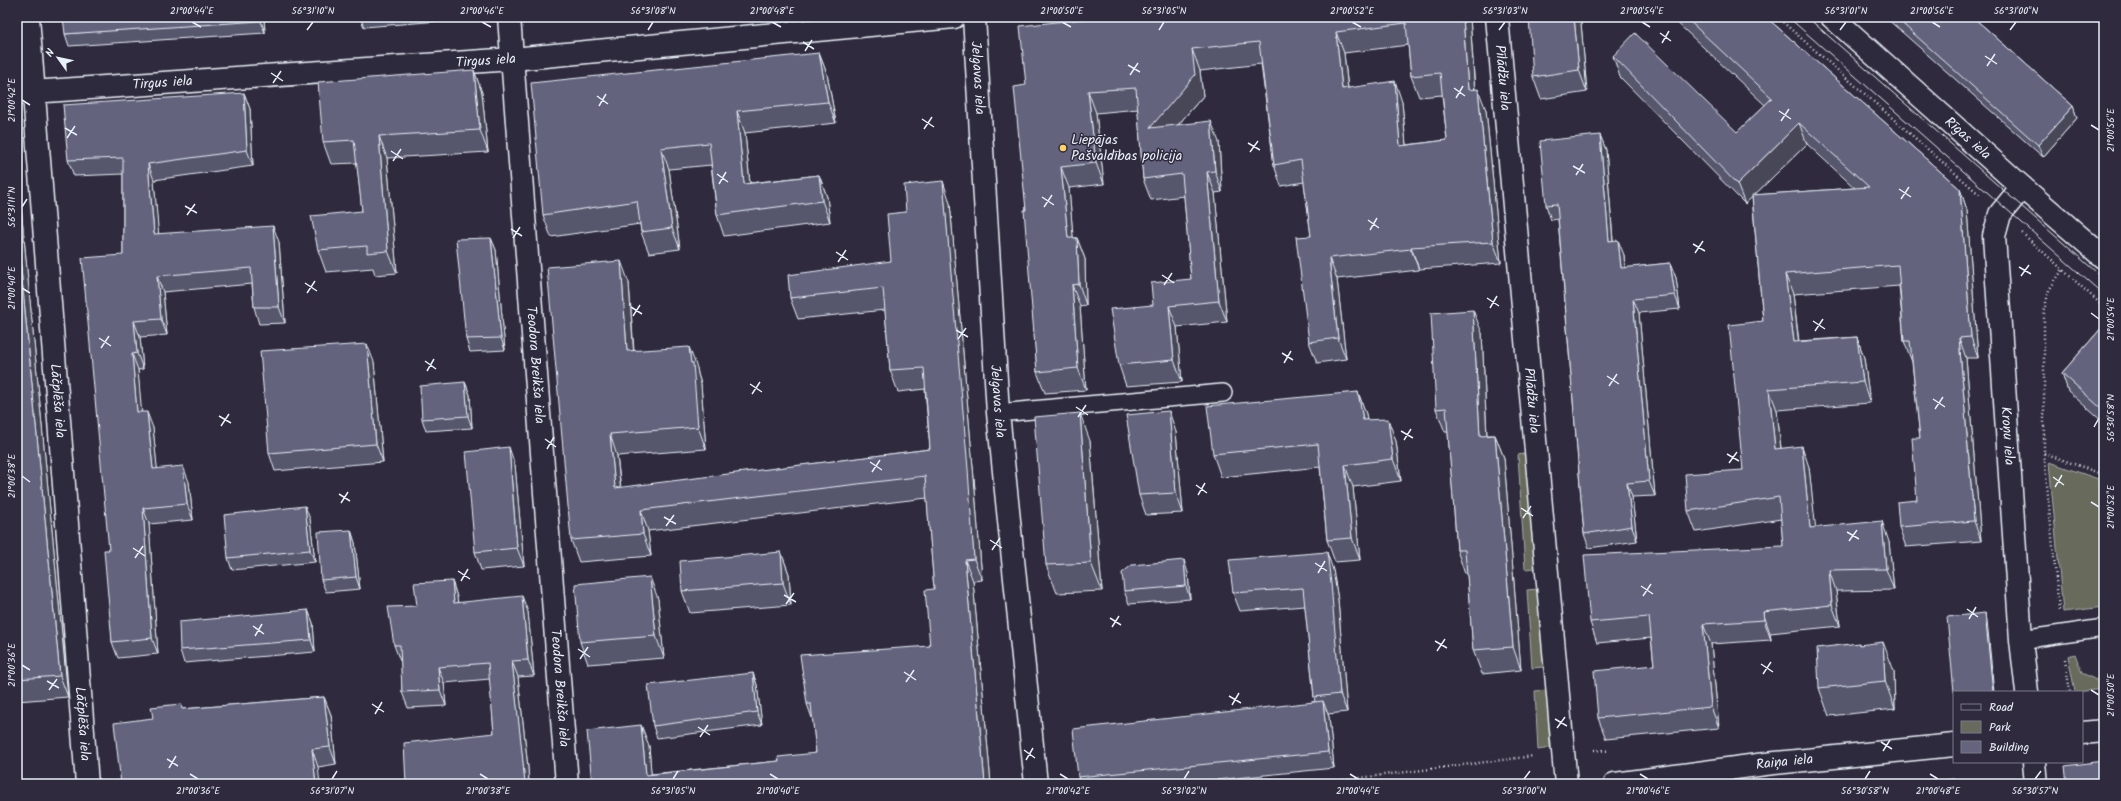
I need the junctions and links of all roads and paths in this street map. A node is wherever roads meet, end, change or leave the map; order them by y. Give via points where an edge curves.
1 (28, 17) edge
2 (509, 17) edge
3 (954, 17) edge
4 (974, 17) edge
5 (1497, 17) edge
6 (1777, 17) edge
7 (1832, 17) edge
8 (513, 58) junction
9 (26, 92) edge
10 (2022, 188) junction
11 (2000, 214) junction
12 (2104, 258) edge
13 (2063, 269) junction
14 (2104, 307) edge
15 (1223, 393) dead end
16 (998, 414) junction
17 (2044, 453) junction
18 (2104, 475) edge
19 (2104, 628) edge
20 (2062, 634) junction
21 (2022, 640) junction
22 (2027, 691) edge
23 (2070, 691) edge
24 (2104, 731) edge
25 (2083, 733) edge
26 (1953, 745) edge
27 (1594, 750) dead end
28 (1609, 751) dead end
29 (1534, 756) dead end
30 (2034, 763) edge
31 (87, 784) edge
32 (567, 784) edge
33 (1036, 784) edge
34 (1312, 784) edge
35 (1566, 784) edge
36 (1615, 784) edge
37 (2036, 784) edge

1 - 9 street, Lāčplēša iela
2 - 8 street, Teodora Breikša iela
3 - 8 street, Tirgus iela
4 - 16 street, Jelgavas iela
5 - 35 street, Pīlādžu iela
6 - 11 path
7 - 10 street, Rīgas iela
8 - 9 street, Tirgus iela
8 - 32 street, Teodora Breikša iela
9 - 31 street, Lāčplēša iela
10 - 11 street, Kroņu iela
10 - 12 street, Rīgas iela
11 - 13 path
11 - 21 street, Kroņu iela via 1994,236
13 - 14 path
13 - 17 path via 2049,290 2044,311
15 - 16 lane
16 - 33 street, Jelgavas iela
17 - 18 path
17 - 20 path
19 - 20 lane
20 - 21 lane
20 - 23 path
21 - 22 street, Kroņu iela
24 - 25 street
26 - 36 street, Raiņa iela via 1765,764
27 - 28 path
29 - 34 path
30 - 37 street

